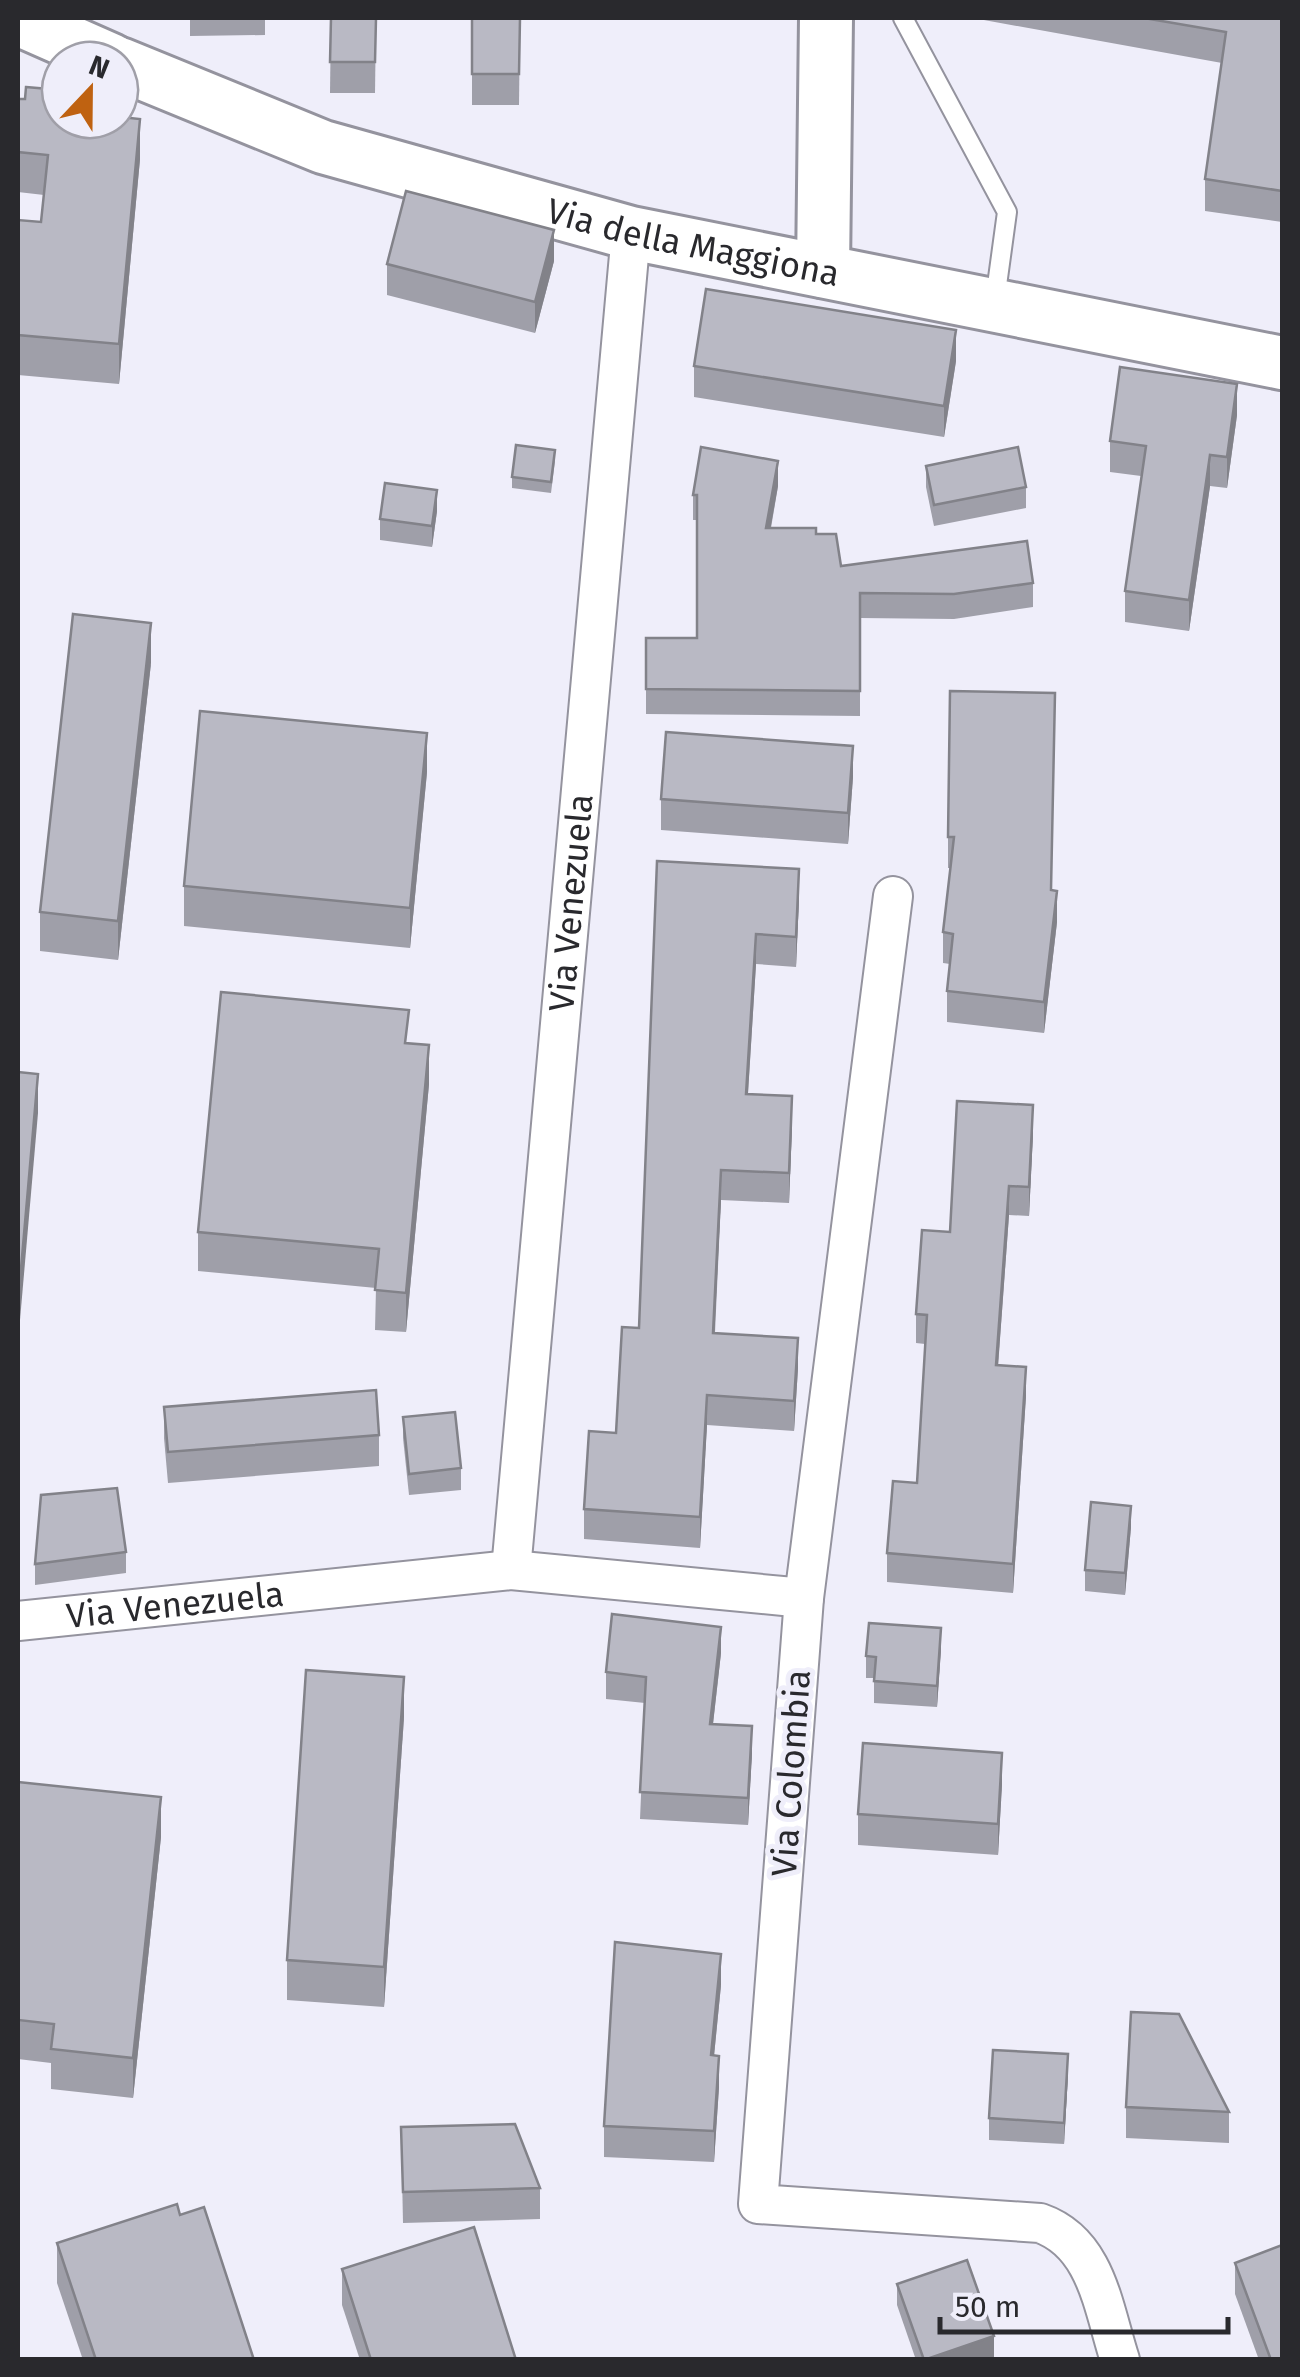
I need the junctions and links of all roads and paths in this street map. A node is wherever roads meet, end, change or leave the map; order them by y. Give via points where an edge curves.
1 (18, 18) edge
2 (826, 18) edge
3 (902, 18) edge
4 (67, 40) edge
5 (140, 72) edge
6 (631, 233) junction
7 (823, 272) junction
8 (995, 306) junction
9 (1282, 363) edge
10 (893, 896) dead end
11 (511, 1570) junction
12 (804, 1598) junction
13 (18, 1621) edge
14 (1120, 2360) edge

1 - 4 street
2 - 7 street
3 - 8 lane via 1007,212
5 - 6 street, Via della Maggiona via 323,147
6 - 7 street, Via della Maggiona
6 - 11 street, Via Venezuela
7 - 8 street, Via della Maggiona
8 - 9 street, Via della Maggiona
10 - 12 street, Via Colombia
11 - 12 street, Via Venezuela
11 - 13 street, Via Venezuela
12 - 14 street, Via Colombia via 758,2204 1056,2229 1086,2258

